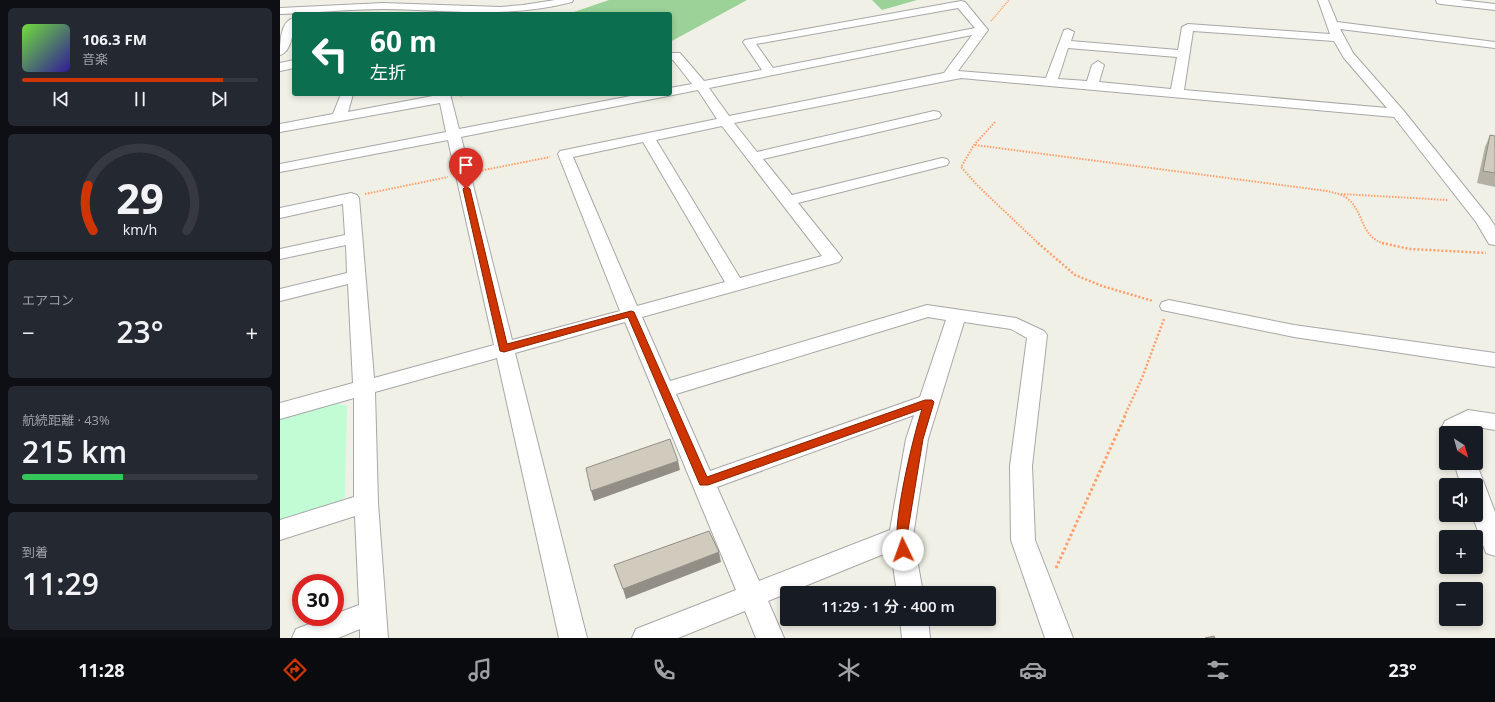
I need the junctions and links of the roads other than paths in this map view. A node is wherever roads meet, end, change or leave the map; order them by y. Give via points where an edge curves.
1 (466, 0) edge
2 (523, 0) edge
3 (568, 0) edge
4 (1323, 0) edge
5 (1441, 1) dead end
6 (382, 6) junction
7 (1495, 7) edge
8 (280, 11) edge
9 (455, 11) edge
10 (302, 12) edge
11 (372, 12) edge
12 (514, 12) edge
13 (292, 23) edge
14 (1333, 25) junction
15 (982, 30) junction
16 (1068, 32) dead end
17 (1338, 38) junction
18 (1064, 44) junction
19 (1495, 45) edge
20 (280, 51) edge
21 (1184, 54) junction
22 (672, 57) edge
23 (292, 64) edge
24 (1098, 65) dead end
25 (280, 67) edge
26 (770, 72) junction
27 (948, 76) junction
28 (1051, 82) junction
29 (1092, 85) junction
30 (701, 86) junction
31 (672, 92) edge
32 (1177, 93) junction
33 (346, 96) edge
34 (445, 96) edge
35 (651, 96) edge
36 (1398, 113) junction
37 (934, 115) dead end
38 (339, 117) junction
39 (725, 121) junction
40 (280, 128) edge
41 (454, 134) junction
42 (648, 138) junction
43 (754, 157) junction
44 (942, 162) dead end
45 (280, 168) edge
46 (788, 201) junction
47 (280, 213) edge
48 (353, 238) junction
49 (1495, 240) edge
50 (280, 254) edge
51 (355, 277) junction
52 (735, 284) junction
53 (280, 295) edge
54 (1169, 306) road end
55 (631, 314) junction
56 (957, 316) junction
57 (504, 348) junction
58 (1495, 360) edge
59 (364, 388) junction
60 (665, 390) junction
61 (929, 402) junction
62 (280, 411) edge
63 (1495, 422) edge
64 (1454, 426) edge
65 (704, 482) junction
66 (366, 503) junction
67 (1483, 513) edge
68 (280, 530) edge
69 (901, 536) junction
70 (1495, 546) edge
71 (909, 586) edge
72 (752, 595) junction
73 (372, 612) junction
74 (915, 626) edge
75 (306, 638) edge
76 (374, 638) edge
77 (573, 638) edge
78 (646, 638) edge
79 (770, 638) edge
80 (916, 638) edge
81 (1059, 638) edge

1 - 9 street
2 - 12 street
3 - 12 street
4 - 14 street
5 - 7 street
6 - 9 street
6 - 10 street
6 - 11 street
8 - 10 street
9 - 12 street
13 - 20 street
14 - 17 street
14 - 19 street
15 - 26 street
15 - 26 street via 961,4 749,42
15 - 27 street
16 - 18 street
17 - 21 street via 1188,27
17 - 36 street via 1348,55
18 - 21 street
18 - 28 street
21 - 32 street
22 - 30 street via 676,56
23 - 25 street
24 - 29 street
26 - 30 street
27 - 28 street via 961,74
27 - 39 street
28 - 29 street
29 - 32 street
30 - 31 street
30 - 39 street
32 - 36 street
33 - 38 street
34 - 38 street
34 - 41 street
35 - 41 street
36 - 49 street via 1483,220
37 - 43 street
38 - 40 street
39 - 42 street
39 - 43 street
41 - 45 street
41 - 57 street
42 - 52 street
42 - 55 street via 565,154
43 - 46 street
44 - 46 street
46 - 52 street via 833,258
47 - 48 street via 351,198
48 - 50 street
48 - 51 street
51 - 53 street
51 - 59 street
52 - 55 street
54 - 58 street via 1294,331
55 - 57 street
55 - 60 street
56 - 60 street via 927,311
56 - 61 street
56 - 81 street via 1016,324 1037,335 1021,466 1023,540
57 - 59 street
57 - 77 street
59 - 62 street
59 - 66 street
60 - 65 street
61 - 65 street
61 - 69 street via 917,439
63 - 64 street via 1468,418
65 - 72 street
66 - 68 street
66 - 73 street
67 - 70 street
69 - 71 street
69 - 72 street
72 - 78 street
72 - 79 street
73 - 75 street
73 - 76 street
74 - 80 street

